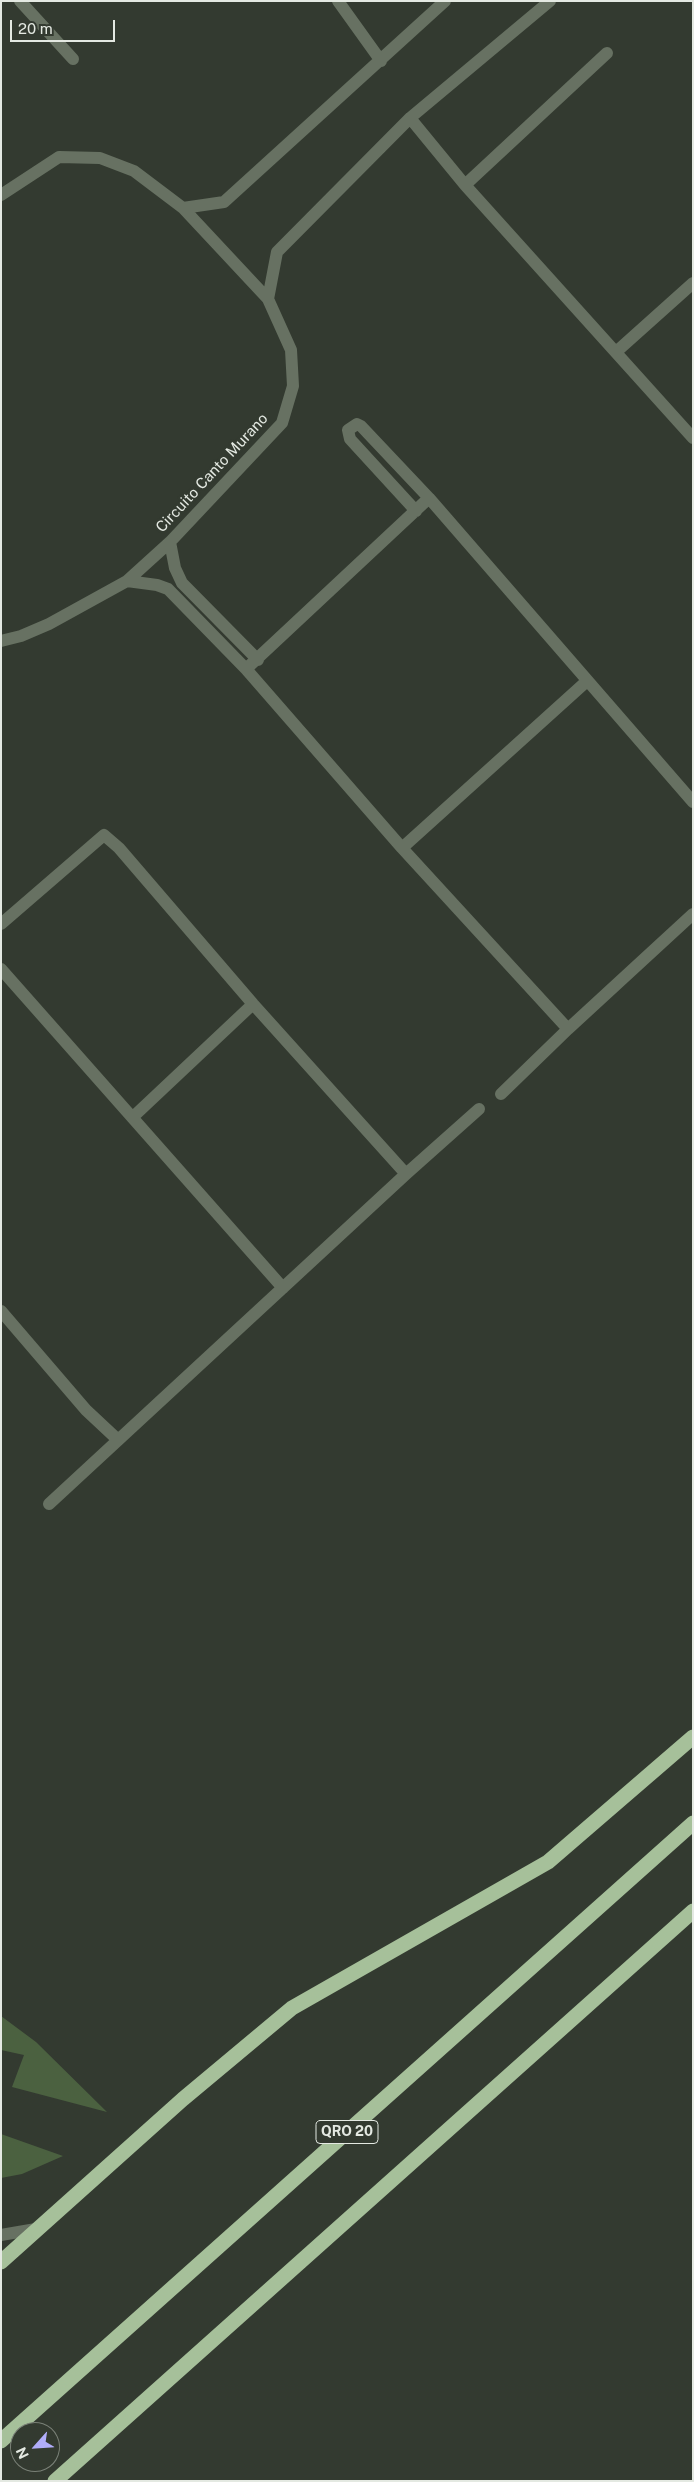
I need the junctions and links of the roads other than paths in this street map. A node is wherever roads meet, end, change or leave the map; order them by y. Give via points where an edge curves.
1 (20, 1) edge
2 (338, 1) edge
3 (445, 1) edge
4 (550, 1) edge
5 (607, 54) dead end
6 (74, 59) dead end
7 (381, 61) junction
8 (410, 118) junction
9 (465, 185) junction
10 (1, 195) edge
11 (183, 208) junction
12 (693, 283) edge
13 (268, 299) junction
14 (616, 352) junction
15 (693, 438) edge
16 (429, 498) junction
17 (416, 512) junction
18 (170, 542) junction
19 (126, 581) junction
20 (1, 641) edge
21 (258, 660) junction
22 (246, 669) junction
23 (588, 682) junction
24 (693, 802) edge
25 (402, 848) junction
26 (693, 914) edge
27 (1, 924) edge
28 (1, 969) edge
29 (253, 1004) junction
30 (568, 1029) junction
31 (502, 1094) dead end
32 (479, 1109) dead end
33 (134, 1116) junction
34 (406, 1174) junction
35 (282, 1288) junction
36 (1, 1311) edge
37 (117, 1439) junction
38 (49, 1504) dead end
39 (693, 1737) edge
40 (693, 1823) edge
41 (693, 1912) edge
42 (36, 2229) junction
43 (1, 2235) edge
44 (1, 2262) edge
45 (1, 2441) edge
46 (55, 2481) edge

1 - 6 street
2 - 7 street
3 - 7 street
4 - 8 street
5 - 9 street
7 - 11 street via 224,202
8 - 9 street
8 - 13 street via 277,252
9 - 14 street
10 - 11 street, Circuito Canto Murano via 59,157 100,158 134,171
11 - 13 street, Circuito Canto Murano
12 - 14 street
13 - 18 street, Circuito Canto Murano via 291,350 293,386 282,423
14 - 15 street
16 - 17 street
16 - 17 street via 361,426 357,424 348,430 350,439
16 - 23 street
17 - 21 street
18 - 19 street, Circuito Canto Murano
18 - 21 street via 174,568 182,583
19 - 20 street, Circuito Canto Murano via 49,624
19 - 22 street via 157,584 168,589
21 - 22 street
22 - 25 street
23 - 24 street
23 - 25 street
25 - 30 street
26 - 30 street
27 - 29 street via 104,835
28 - 33 street
29 - 33 street
29 - 34 street
30 - 31 street
32 - 34 street
33 - 35 street
34 - 35 street
35 - 37 street
36 - 37 street via 86,1410
37 - 38 street
39 - 42 highway via 548,1862 292,2008 182,2099
40 - 45 highway, QRO 20
41 - 46 highway
42 - 43 street
42 - 44 highway

